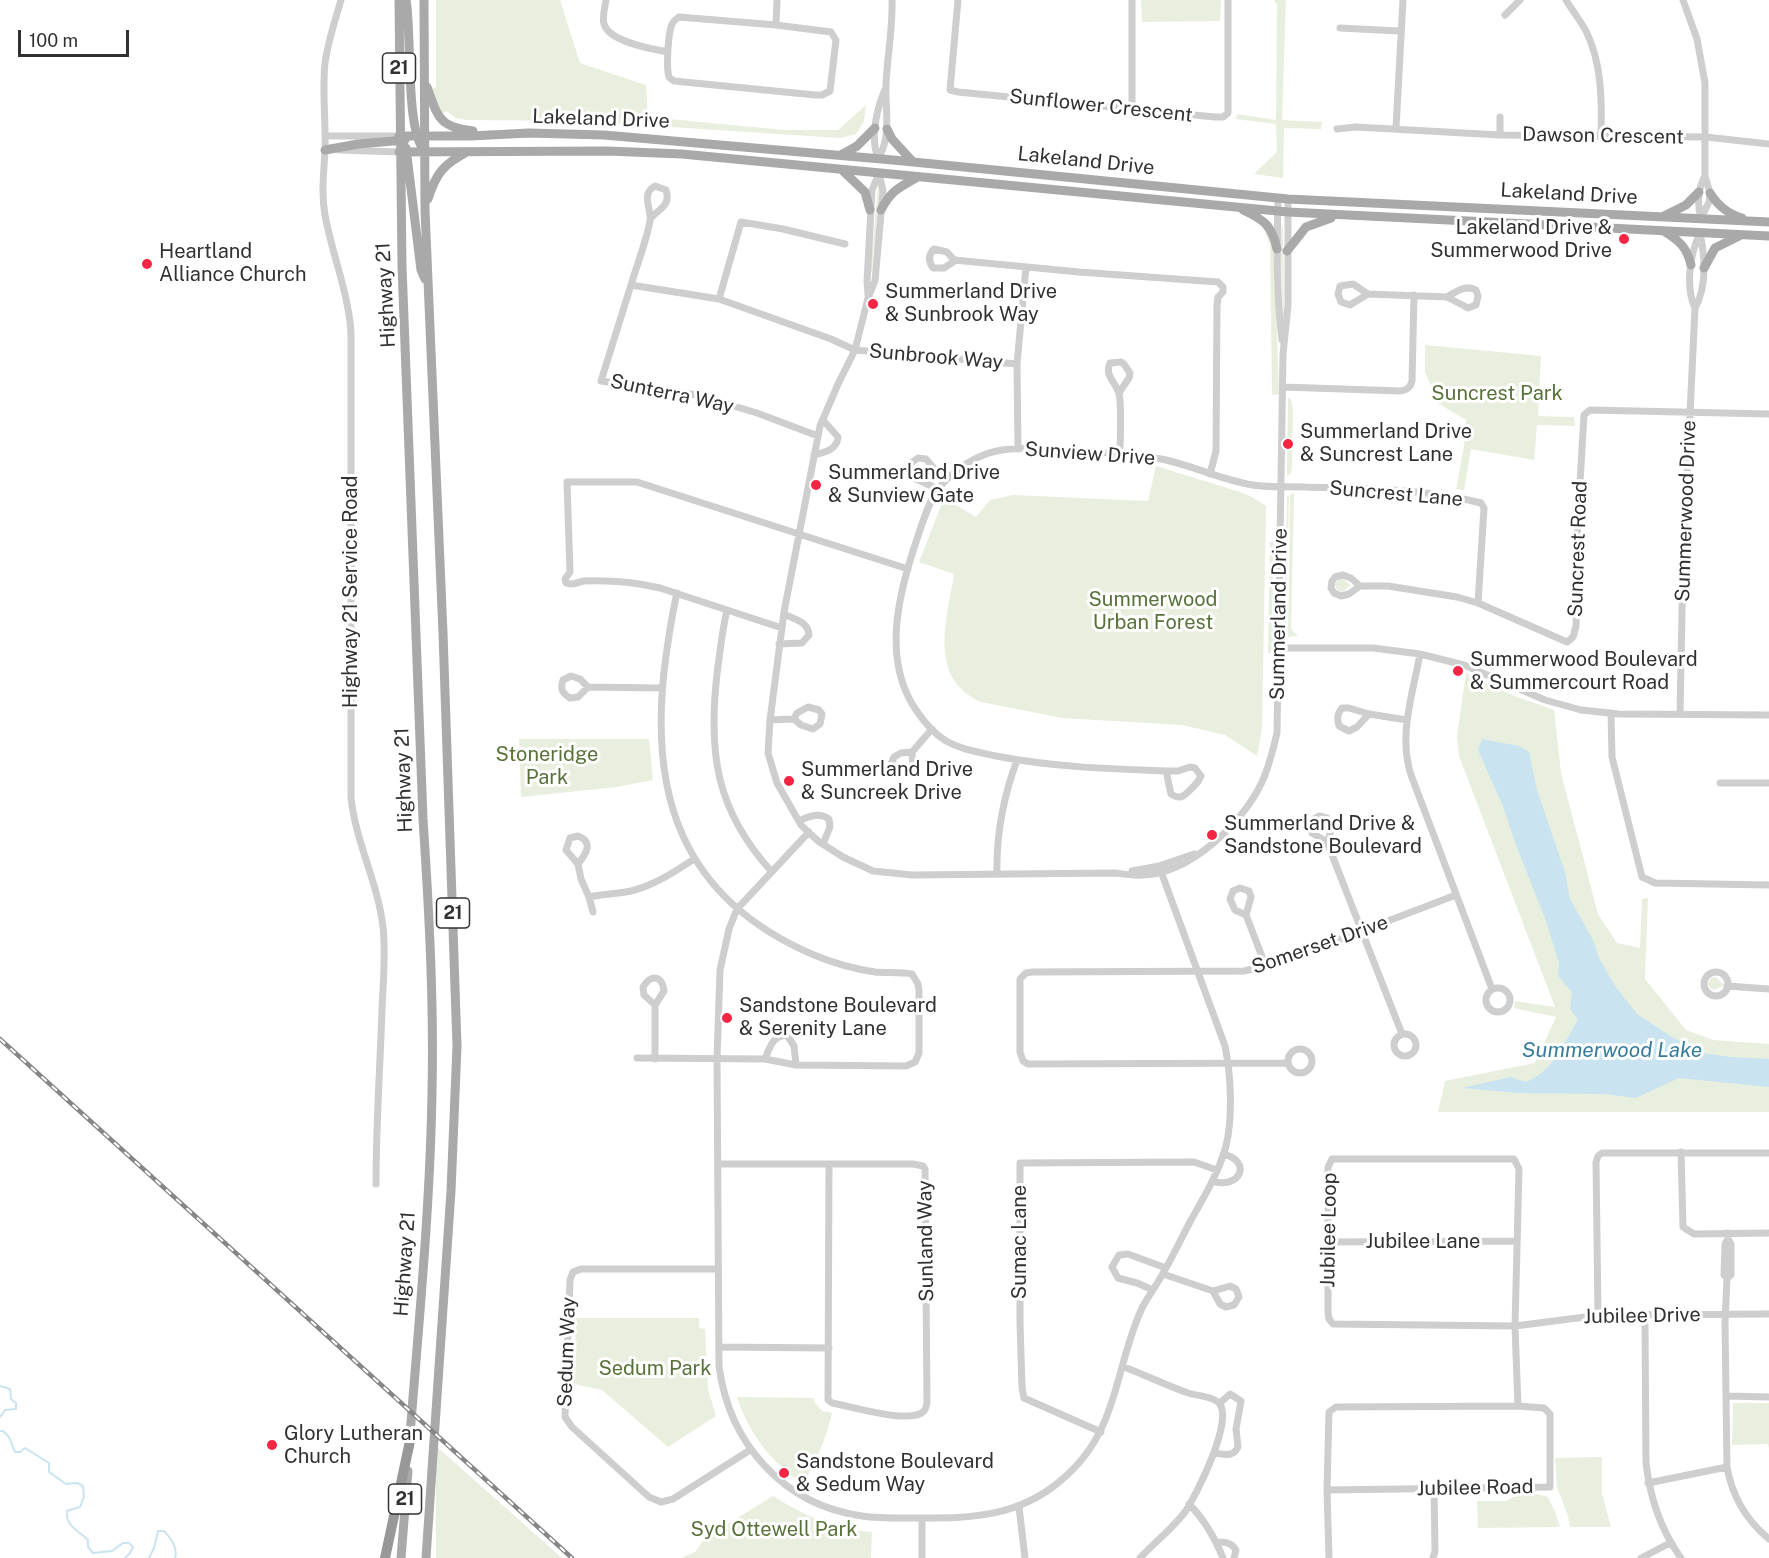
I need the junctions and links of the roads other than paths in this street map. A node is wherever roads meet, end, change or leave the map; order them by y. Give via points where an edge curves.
1 (341, 0) edge
2 (399, 0) edge
3 (406, 0) edge
4 (424, 0) edge
5 (606, 0) edge
6 (777, 0) edge
7 (892, 0) edge
8 (958, 0) edge
9 (1132, 0) edge
10 (1228, 0) edge
11 (1403, 0) edge
12 (1520, 0) edge
13 (1566, 0) edge
14 (1683, 0) edge
15 (1505, 15) dead end
16 (776, 25) junction
17 (1340, 28) dead end
18 (1400, 31) junction
19 (668, 52) junction
20 (424, 80) junction
21 (886, 87) junction
22 (1132, 108) junction
23 (1500, 117) dead end
24 (875, 128) junction
25 (1396, 128) junction
26 (887, 129) junction
27 (1337, 129) dead end
28 (499, 134) junction
29 (1500, 135) junction
30 (325, 136) junction
31 (419, 136) junction
32 (1601, 136) junction
33 (1706, 137) junction
34 (401, 139) junction
35 (1769, 144) edge
36 (325, 150) junction
37 (403, 151) junction
38 (424, 151) junction
39 (468, 151) junction
40 (841, 155) junction
41 (878, 159) junction
42 (913, 162) junction
43 (866, 163) junction
44 (892, 169) junction
45 (842, 170) junction
46 (879, 173) junction
47 (1705, 176) junction
48 (917, 177) junction
49 (1699, 192) junction
50 (1710, 193) junction
51 (1283, 198) junction
52 (1238, 208) junction
53 (424, 210) junction
54 (870, 210) junction
55 (881, 210) junction
56 (1283, 212) junction
57 (1338, 216) junction
58 (1661, 217) junction
59 (651, 218) dead end
60 (1701, 218) junction
61 (1735, 220) junction
62 (1753, 221) junction
63 (1769, 222) edge
64 (1688, 224) junction
65 (1713, 226) junction
66 (1663, 231) junction
67 (1700, 233) junction
68 (1731, 234) junction
69 (1742, 234) junction
70 (1769, 236) edge
71 (845, 244) dead end
72 (1282, 250) junction
73 (956, 260) dead end
74 (1691, 265) junction
75 (1026, 267) junction
76 (1704, 268) junction
77 (428, 282) junction
78 (631, 285) junction
79 (1368, 294) dead end
80 (1414, 295) junction
81 (1447, 297) dead end
82 (868, 298) junction
83 (719, 299) junction
84 (1695, 308) junction
85 (855, 350) junction
86 (1017, 364) junction
87 (1283, 387) junction
88 (1119, 393) dead end
89 (1689, 413) junction
90 (1769, 414) edge
91 (823, 420) junction
92 (818, 436) junction
93 (1018, 449) junction
94 (1120, 453) junction
95 (814, 455) junction
96 (1210, 474) junction
97 (948, 478) junction
98 (1281, 486) junction
99 (938, 489) junction
100 (798, 534) junction
101 (908, 569) junction
102 (1360, 586) dead end
103 (677, 593) junction
104 (1478, 603) junction
105 (727, 610) junction
106 (784, 614) junction
107 (782, 628) junction
108 (779, 644) junction
109 (1279, 648) junction
110 (1420, 654) junction
111 (588, 687) dead end
112 (662, 688) junction
113 (1611, 713) junction
114 (1369, 714) junction
115 (1680, 714) junction
116 (1769, 716) edge
117 (794, 719) dead end
118 (770, 720) junction
119 (1407, 720) junction
120 (932, 729) junction
121 (912, 752) dead end
122 (1017, 760) junction
123 (1166, 771) junction
124 (1720, 783) dead end
125 (1769, 783) edge
126 (799, 821) junction
127 (809, 832) junction
128 (1326, 842) dead end
129 (823, 844) junction
130 (694, 859) junction
131 (578, 864) dead end
132 (1160, 869) junction
133 (771, 871) junction
134 (997, 874) junction
135 (1769, 885) edge
136 (1456, 895) junction
137 (589, 897) junction
138 (737, 909) junction
139 (593, 912) dead end
140 (1246, 915) dead end
141 (1362, 931) junction
142 (1266, 967) junction
143 (1200, 972) junction
144 (1727, 986) dead end
145 (1492, 989) dead end
146 (1769, 989) edge
147 (655, 1005) dead end
148 (1402, 1034) dead end
149 (637, 1058) dead end
150 (655, 1059) junction
151 (717, 1059) junction
152 (765, 1059) junction
153 (1288, 1063) dead end
154 (1228, 1064) junction
155 (796, 1065) junction
156 (1681, 1152) junction
157 (1769, 1153) edge
158 (1223, 1154) junction
159 (718, 1164) junction
160 (829, 1164) junction
161 (1217, 1170) junction
162 (1212, 1181) junction
163 (376, 1185) dead end
164 (1769, 1233) edge
165 (1728, 1236) junction
166 (1517, 1241) junction
167 (1330, 1242) junction
168 (718, 1269) junction
169 (1165, 1271) junction
170 (1153, 1290) junction
171 (1213, 1291) dead end
172 (1769, 1314) edge
173 (1598, 1315) junction
174 (1726, 1315) junction
175 (1645, 1325) dead end
176 (1515, 1326) junction
177 (719, 1347) junction
178 (829, 1348) junction
179 (1124, 1367) junction
180 (1726, 1396) junction
181 (1769, 1397) edge
182 (1220, 1403) junction
183 (1518, 1406) junction
184 (1101, 1432) junction
185 (410, 1441) junction
186 (750, 1450) junction
187 (1214, 1453) junction
188 (1727, 1467) junction
189 (1648, 1483) junction
190 (1434, 1489) junction
191 (1327, 1490) junction
192 (1189, 1504) junction
193 (1018, 1507) junction
194 (922, 1518) junction
195 (1769, 1539) edge
196 (1216, 1542) junction
197 (1670, 1543) junction
198 (385, 1558) edge
199 (401, 1558) edge
200 (426, 1558) edge
201 (922, 1558) edge
202 (1025, 1558) edge
203 (1140, 1558) edge
204 (1222, 1558) edge
205 (1234, 1558) edge
206 (1329, 1558) edge
207 (1433, 1558) edge
208 (1641, 1558) edge
209 (1681, 1558) edge

1 - 30 street, Highway 21 Service Road via 325,63
2 - 34 main road, Highway 21 / 21
3 - 31 main road
4 - 20 main road, Highway 21 / 21
5 - 19 street via 603,22 614,37
6 - 16 street
7 - 21 street
8 - 22 street, Sunflower Crescent via 950,90
9 - 22 street
10 - 22 street, Sunflower Crescent via 1228,113 1215,117
11 - 18 street
12 - 15 street
13 - 32 street via 1586,32 1595,57 1602,105
14 - 33 street via 1697,39 1705,83
16 - 19 street via 679,17 672,24
16 - 19 street via 828,31 835,37 831,86 826,94 674,81 667,71
17 - 18 street
18 - 25 street
20 - 28 main road via 441,120 454,129
20 - 31 main road, Highway 21 / 21
21 - 24 street via 877,108
21 - 26 street
23 - 29 street, Dawson Crescent
24 - 40 main road
24 - 41 street
25 - 27 street, Dawson Crescent
25 - 29 street, Dawson Crescent
26 - 41 street
26 - 42 main road
28 - 31 main road, Lakeland Drive
28 - 40 main road, Lakeland Drive via 604,135
29 - 32 street, Dawson Crescent
30 - 34 street
30 - 36 street, Highway 21 Service Road
31 - 34 main road, Lakeland Drive
31 - 38 main road, Highway 21 / 21
32 - 33 street, Dawson Crescent
33 - 35 street, Dawson Crescent
33 - 47 street
34 - 36 main road, Lakeland Drive
34 - 37 main road, Highway 21 / 21
36 - 37 street
36 - 163 street, Highway 21 Service Road via 323,201 351,332 351,798 356,830 377,893 384,944
37 - 38 main road, Lakeland Drive
37 - 77 main road via 421,270
37 - 185 main road, Highway 21 / 21 via 402,266 432,1010 426,1241
38 - 39 main road, Lakeland Drive
38 - 53 main road, Highway 21 / 21
39 - 45 main road, Lakeland Drive via 682,154
39 - 53 main road via 450,161 438,174
40 - 41 main road, Lakeland Drive
40 - 43 main road
41 - 42 main road, Lakeland Drive
41 - 43 main road
41 - 44 main road
42 - 44 main road
42 - 51 main road, Lakeland Drive
43 - 45 main road
43 - 46 main road
44 - 46 main road
44 - 48 main road
45 - 46 main road, Lakeland Drive
45 - 54 main road via 865,192
46 - 48 main road, Lakeland Drive
46 - 54 street
46 - 55 street via 883,191
47 - 49 street
47 - 50 street
48 - 52 main road, Lakeland Drive
48 - 55 main road via 889,195
49 - 58 main road via 1686,205
49 - 60 street
50 - 60 street
50 - 62 main road via 1726,212
51 - 56 street, Summerland Drive
51 - 58 main road, Lakeland Drive
52 - 56 main road, Lakeland Drive
52 - 72 main road via 1270,228
53 - 77 main road, Highway 21 / 21
54 - 82 street
55 - 82 street via 875,281
56 - 57 main road, Lakeland Drive
56 - 72 street, Summerland Drive
57 - 66 main road, Lakeland Drive
57 - 72 main road via 1306,226
58 - 60 main road, Lakeland Drive
58 - 64 main road
59 - 78 street
60 - 61 main road, Lakeland Drive
60 - 64 main road
60 - 65 main road
61 - 62 main road, Lakeland Drive
61 - 65 main road
62 - 63 main road, Lakeland Drive
64 - 66 main road
64 - 67 main road
65 - 67 main road
65 - 68 main road
66 - 67 main road, Lakeland Drive
66 - 74 main road via 1686,249
67 - 68 main road, Lakeland Drive
67 - 74 street, Summerwood Drive
67 - 76 street, Summerwood Drive
68 - 69 main road, Lakeland Drive
69 - 70 main road, Lakeland Drive
69 - 76 main road via 1716,248
71 - 83 street via 741,222
72 - 87 street, Summerland Drive via 1288,306
73 - 75 street
74 - 84 street, Summerwood Drive via 1690,297
75 - 86 street
75 - 96 street via 1218,282 1223,287 1216,306 1216,451
76 - 84 street, Summerwood Drive via 1701,298
77 - 200 main road, Highway 21 / 21 via 457,1046
78 - 83 street
78 - 92 street, Sunterra Way via 602,381 697,395
79 - 80 street
80 - 81 street
80 - 87 street via 1412,381 1407,389
82 - 85 street
83 - 85 street
84 - 89 street, Summerwood Drive
85 - 86 street, Sunbrook Way
85 - 91 street
86 - 93 street
87 - 98 street, Summerland Drive
88 - 94 street
89 - 90 street
89 - 104 street, Suncrest Road via 1590,410 1584,415 1576,626 1571,640 1563,641
89 - 115 street, Summerwood Drive
91 - 92 street
91 - 95 street via 838,437 837,444
92 - 95 street
93 - 94 street, Sunview Drive
93 - 97 street, Sunview Drive via 975,459
94 - 96 street, Sunview Drive via 1163,459
95 - 100 street
96 - 98 street, Sunview Drive via 1255,486
97 - 99 street, Sunview Drive
97 - 99 street via 926,459 918,458 911,463 914,478
98 - 104 street, Suncrest Lane via 1391,490 1481,503 1485,514
98 - 109 street, Summerland Drive
99 - 101 street, Sunview Drive
100 - 101 street
100 - 103 street via 637,482 567,482 570,572 566,583 640,583
100 - 106 street
101 - 120 street, Sunview Drive via 898,617 896,652 902,682 912,704
102 - 104 street, Suncrest Road via 1415,589
103 - 105 street
103 - 112 street
105 - 107 street
105 - 133 street via 713,710 714,751 730,810 743,837
106 - 107 street
106 - 108 street via 803,622 809,635 802,643
107 - 108 street
108 - 118 street
109 - 110 street via 1373,648
109 - 132 street, Summerland Drive via 1277,733 1262,782 1231,828 1204,849
110 - 113 street via 1464,665 1545,700
110 - 119 street
111 - 112 street
112 - 130 street via 661,740 666,788
113 - 115 street
113 - 135 street via 1612,757 1642,877 1655,883
114 - 114 street via 1342,708 1337,720 1343,729 1352,730
114 - 119 street
115 - 116 street
117 - 118 street
118 - 126 street via 768,753 777,783
119 - 136 street via 1408,767
120 - 121 street
120 - 122 street, Sunview Drive via 968,750
122 - 123 street, Sunview Drive
122 - 134 street via 999,819
123 - 123 street, Sunview Drive via 1171,794 1178,798 1186,796 1201,776 1190,766
124 - 125 street
126 - 127 street
126 - 129 street via 817,815 830,819
127 - 129 street
127 - 133 street
128 - 141 street
129 - 134 street via 873,871 912,875
130 - 137 street via 646,886
130 - 138 street
131 - 137 street
132 - 134 street via 1143,875
132 - 143 street
133 - 138 street
136 - 141 street, Somerset Drive
136 - 145 street
137 - 139 street
138 - 151 street via 720,970
138 - 155 street via 813,954 875,972 912,974 918,984 919,1053 915,1062 906,1066
140 - 142 street
141 - 142 street, Somerset Drive
141 - 148 street
142 - 143 street, Somerset Drive
143 - 154 street
143 - 154 street, Somerset Drive via 1026,973 1019,983 1020,1052 1023,1061 1033,1065
144 - 146 street
147 - 150 street
149 - 150 street
150 - 151 street
151 - 152 street
151 - 159 street
152 - 155 street
152 - 155 street via 773,1040 787,1035 794,1046
153 - 154 street
154 - 158 street via 1228,1134
156 - 157 street
156 - 165 street via 1683,1227 1694,1234
156 - 173 street via 1598,1156
158 - 161 street
158 - 162 street via 1238,1162 1238,1177 1229,1183
159 - 160 street, Sunland Way
159 - 168 street
160 - 178 street
160 - 178 street, Sunland Way via 919,1164 925,1169 927,1403 923,1412 900,1416 830,1402
161 - 162 street
161 - 184 street, Sumac Lane via 1194,1162 1020,1163 1024,1398
162 - 169 street
164 - 165 street
165 - 174 street via 1731,1275 1727,1278
166 - 167 street, Jubilee Lane
166 - 167 street, Jubilee Loop via 1518,1169 1514,1159 1344,1158 1332,1159 1328,1167
166 - 176 street, Jubilee Loop
167 - 176 street, Jubilee Loop via 1328,1312 1333,1324
168 - 177 street
168 - 186 street, Sedum Way via 573,1272 565,1417 649,1497 661,1502 673,1499
169 - 170 street
169 - 170 street via 1128,1254 1119,1255 1114,1261 1112,1267 1118,1278
169 - 171 street
170 - 179 street via 1136,1324
172 - 174 street, Jubilee Drive
173 - 174 street, Jubilee Drive
173 - 176 street, Jubilee Drive
174 - 180 street
175 - 189 street
176 - 183 street
177 - 178 street
177 - 186 street via 726,1402
179 - 182 street
179 - 184 street
180 - 181 street
180 - 188 street
182 - 187 street via 1224,1418
182 - 187 street via 1230,1394 1241,1401 1236,1429 1238,1448 1229,1455
183 - 190 street, Jubilee Road via 1544,1408 1550,1414 1550,1487
183 - 191 street, Jubilee Road via 1336,1407 1329,1412
184 - 193 street via 1060,1482
185 - 198 highway
185 - 199 main road, Highway 21 / 21
186 - 194 street via 789,1487 818,1504 861,1516
187 - 192 street
188 - 189 street
188 - 195 street via 1740,1506
189 - 197 street
190 - 191 street, Jubilee Road
190 - 207 street
191 - 206 street
192 - 196 street
192 - 203 street
193 - 194 street via 980,1516
193 - 202 street
194 - 201 street
196 - 204 street
196 - 205 street via 1233,1545
197 - 208 street
197 - 209 street

